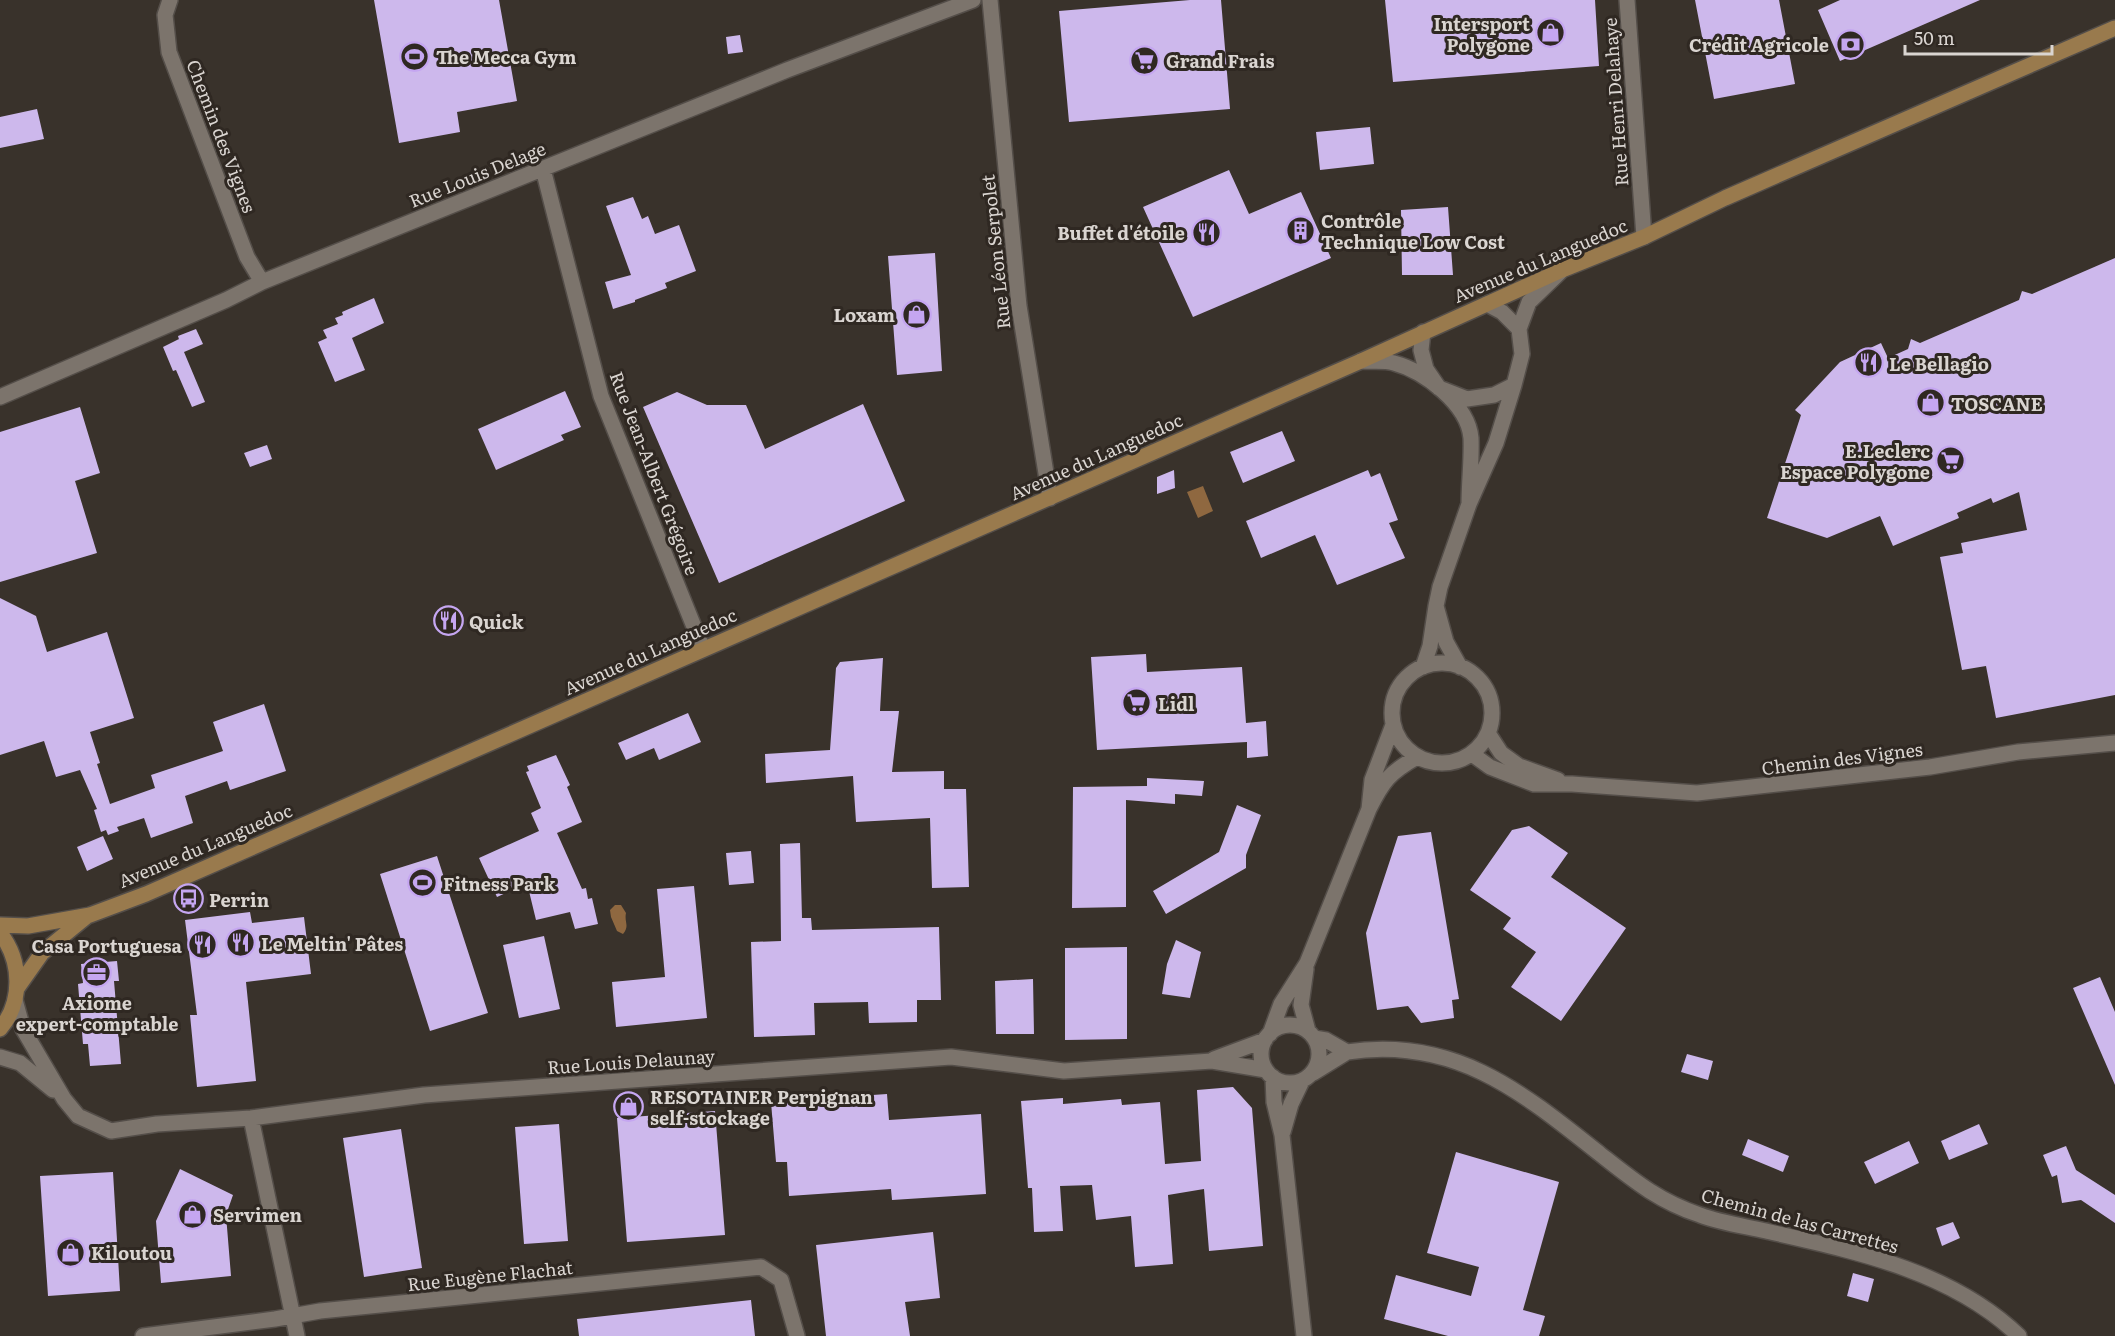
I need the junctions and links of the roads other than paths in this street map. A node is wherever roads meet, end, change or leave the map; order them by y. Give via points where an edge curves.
1 (170, 0) edge
2 (973, 0) edge
3 (990, 0) edge
4 (1627, 0) edge
5 (2115, 28) edge
6 (543, 169) junction
7 (1644, 237) junction
8 (1562, 270) junction
9 (262, 282) junction
10 (1487, 304) junction
11 (1519, 329) junction
12 (1423, 332) junction
13 (1361, 362) junction
14 (1515, 385) junction
15 (1439, 388) junction
16 (0, 397) edge
17 (1050, 498) junction
18 (1469, 504) junction
19 (1436, 606) junction
20 (703, 649) junction
21 (1423, 667) junction
22 (1460, 667) junction
23 (1393, 724) junction
24 (1488, 733) junction
25 (2115, 743) edge
26 (1472, 754) junction
27 (1417, 757) junction
28 (1572, 784) junction
29 (1369, 809) junction
30 (90, 915) junction
31 (0, 925) edge
32 (0, 933) edge
33 (1307, 963) junction
34 (16, 994) junction
35 (0, 1029) edge
36 (1311, 1035) junction
37 (1267, 1037) junction
38 (1347, 1052) junction
39 (0, 1058) edge
40 (1212, 1061) junction
41 (1269, 1073) junction
42 (1307, 1077) junction
43 (64, 1099) junction
44 (251, 1118) junction
45 (1282, 1135) junction
46 (293, 1315) junction
47 (143, 1336) edge
48 (297, 1336) edge
49 (797, 1336) edge
50 (1304, 1336) edge
51 (2019, 1336) edge

1 - 9 street, Chemin des Vignes via 165,15 169,52 247,257
2 - 6 street, Rue Louis Delage
3 - 17 street, Rue Léon Serpolet via 1019,306
4 - 7 street, Rue Henri Delahaye
5 - 7 main road, Avenue du Languedoc
6 - 9 street, Rue Louis Delage
6 - 20 street, Rue Jean-Albert Grégoire via 601,396
7 - 8 main road, Avenue du Languedoc
8 - 10 main road, Avenue du Languedoc
8 - 11 street via 1529,302
9 - 16 street, Rue Louis Delage
10 - 11 street
10 - 12 main road, Avenue du Languedoc
11 - 14 street via 1522,354
12 - 13 main road, Avenue du Languedoc
12 - 15 street via 1421,350 1426,369
13 - 15 street via 1392,362 1417,372
13 - 17 main road, Avenue du Languedoc
14 - 15 street via 1494,395 1467,399
14 - 18 street via 1496,443
15 - 18 street via 1460,410 1471,436
17 - 20 main road, Avenue du Languedoc
18 - 19 street
19 - 21 street
19 - 22 street via 1446,642
20 - 30 main road, Avenue du Languedoc via 146,894
21 - 22 street via 1450,663
21 - 23 street via 1399,686 1392,705
22 - 24 street via 1483,683 1491,701
23 - 27 street via 1401,742
23 - 29 street via 1372,780
24 - 26 street
24 - 28 street, Chemin des Vignes via 1502,753 1519,766
25 - 28 street, Chemin des Vignes via 1696,793
26 - 27 street via 1454,762 1434,763
26 - 28 street, Chemin des Vignes via 1490,767 1534,784
27 - 29 street via 1396,768 1381,784
29 - 33 street
30 - 31 main road, Avenue du Languedoc via 28,926
30 - 34 main road, Avenue du Languedoc via 42,952
32 - 34 main road via 16,964
33 - 36 street via 1302,1005
33 - 37 street via 1281,1004
34 - 35 main road, Avenue du Languedoc
34 - 43 street via 23,1029
36 - 37 street via 1293,1025
36 - 38 street, Chemin de las Carrettes
36 - 42 street via 1319,1056
37 - 40 street, Rue Louis Delaunay
37 - 41 street via 1262,1058
38 - 42 street, Chemin de las Carrettes
38 - 51 street, Chemin de las Carrettes via 1399,1049 1435,1054 1480,1070 1529,1100 1656,1196 1700,1215 1920,1274 1968,1297
39 - 43 street via 20,1063
40 - 41 street, Rue Louis Delaunay
40 - 44 street, Rue Louis Delaunay via 1064,1071 951,1057 424,1095
41 - 42 street via 1286,1082
41 - 45 street
42 - 45 street via 1291,1104
43 - 44 street, Rue Louis Delaunay via 78,1116 111,1131
44 - 46 street
45 - 50 street
46 - 47 street, Rue Eugène Flachat
46 - 48 street
46 - 49 street, Rue Eugène Flachat via 761,1267 781,1280

